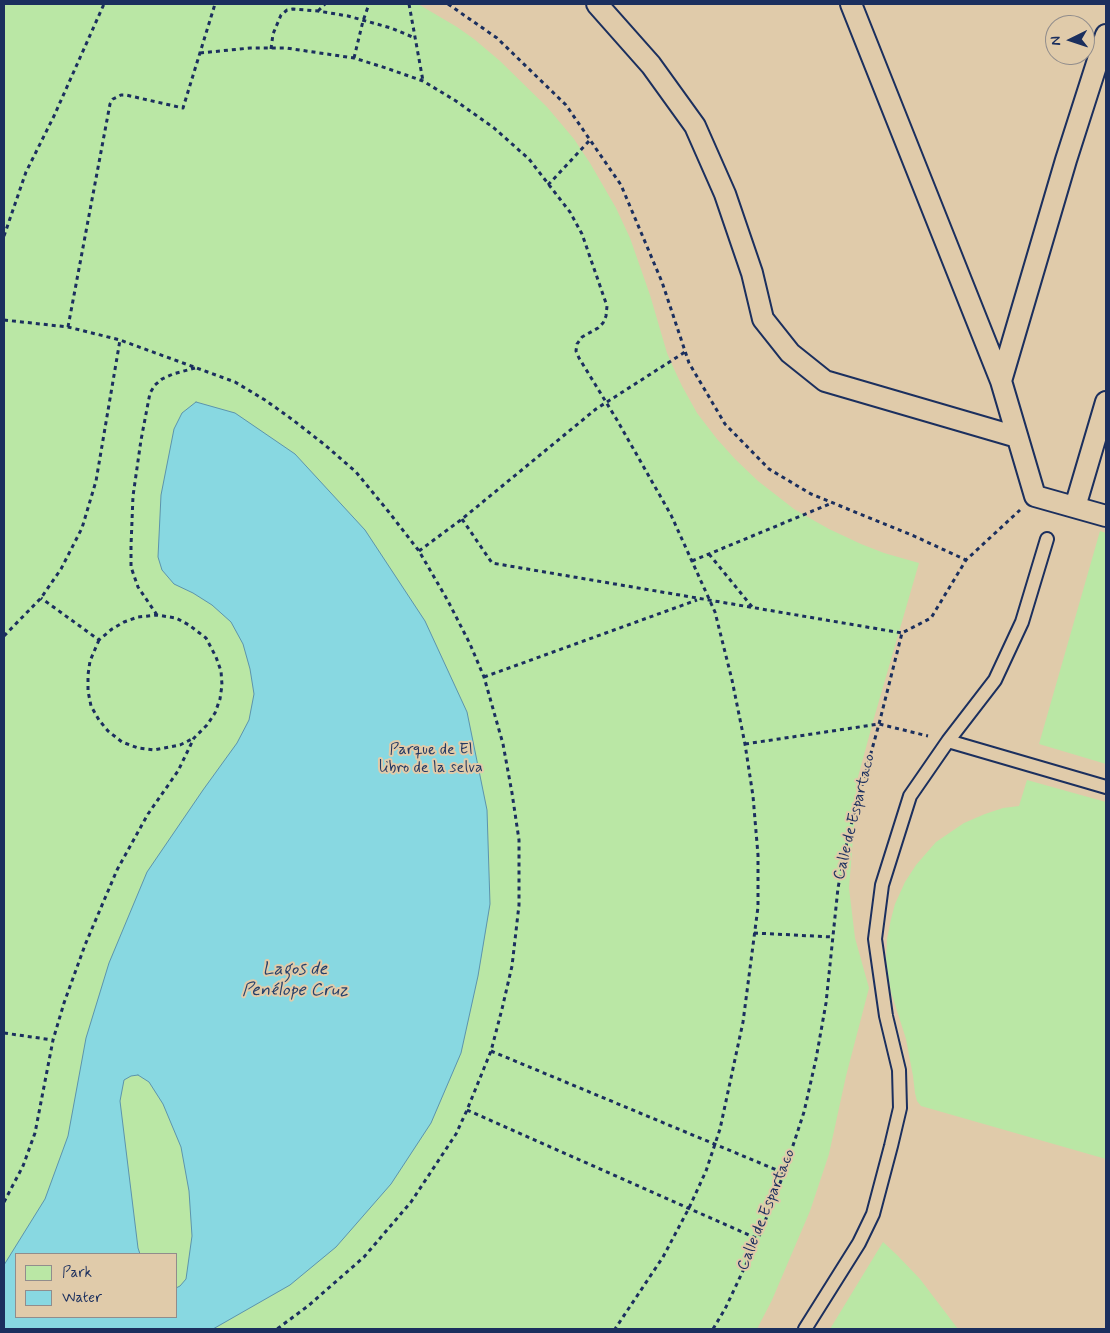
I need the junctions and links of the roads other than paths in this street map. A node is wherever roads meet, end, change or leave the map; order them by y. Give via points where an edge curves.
1 (597, 4) edge
2 (851, 4) edge
3 (1106, 35) edge
4 (1001, 381) junction
5 (1106, 402) edge
6 (1017, 437) junction
7 (1075, 507) junction
8 (1106, 516) edge
9 (1047, 539) dead end
10 (948, 741) junction
11 (1106, 787) edge
12 (805, 1329) edge

1 - 6 street via 651,65 695,126 725,194 752,273 763,319 790,353 825,381
2 - 4 street
3 - 4 street
4 - 6 street
5 - 7 street
6 - 7 street via 1035,496
7 - 8 street
9 - 10 lane via 1022,622 995,680
10 - 11 lane
10 - 12 lane via 910,796 882,885 875,939 886,1016 899,1070 900,1108 892,1146 873,1214 863,1236

